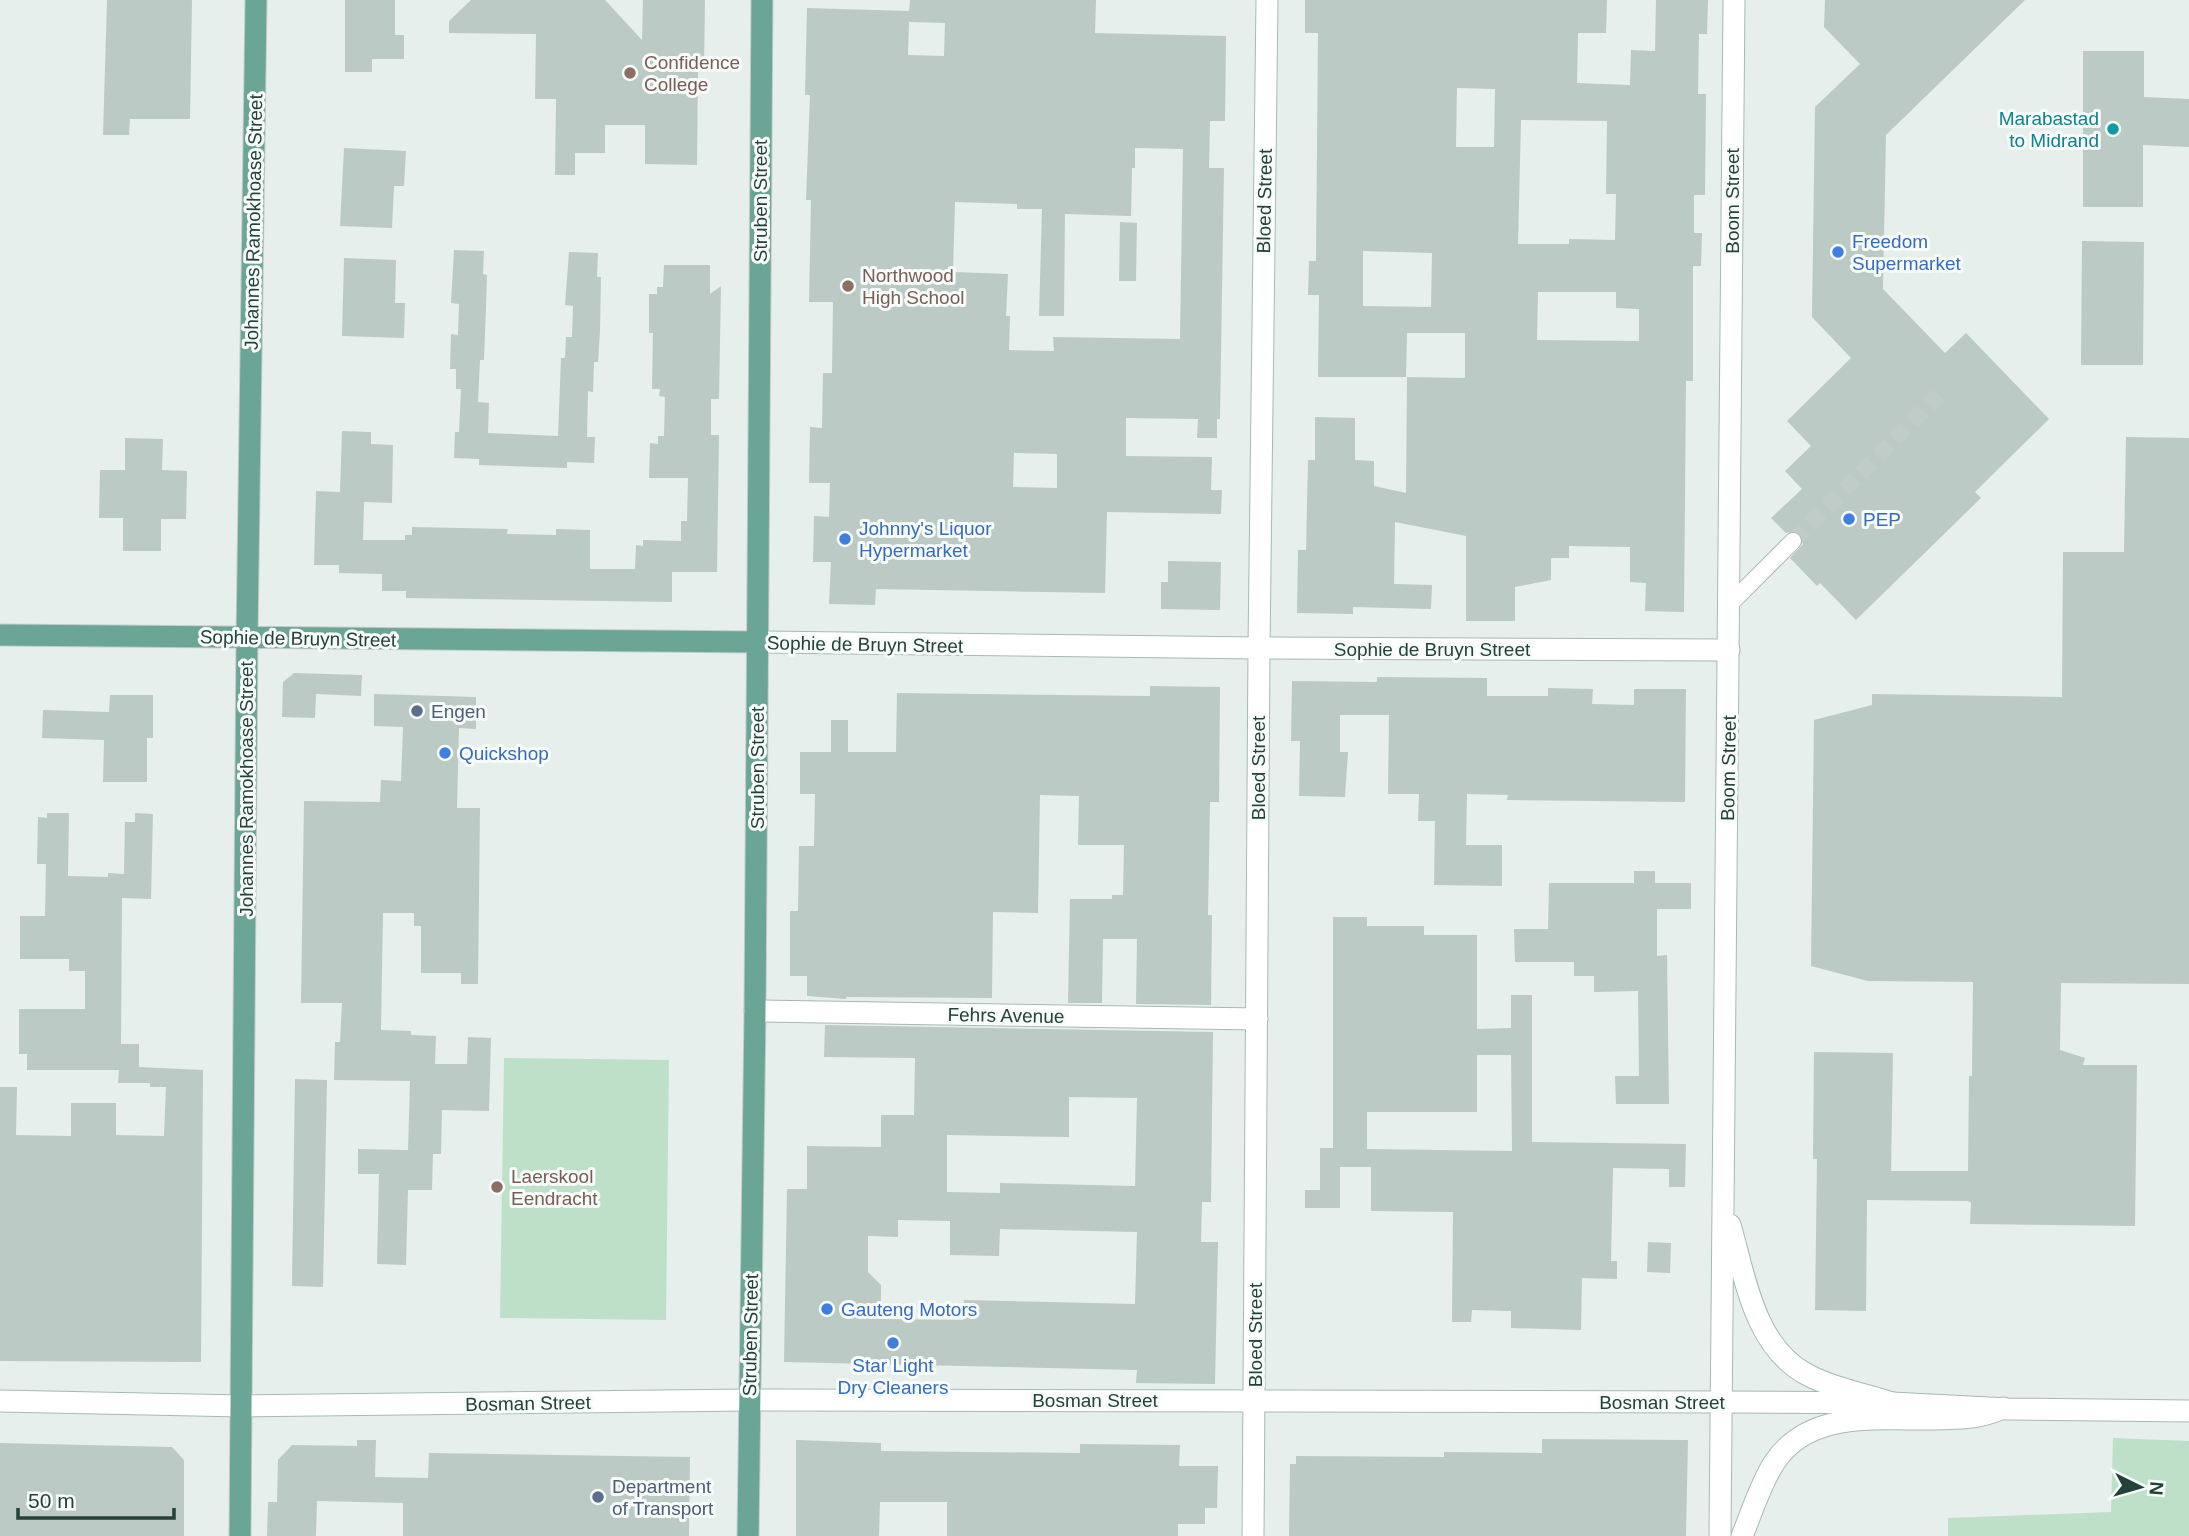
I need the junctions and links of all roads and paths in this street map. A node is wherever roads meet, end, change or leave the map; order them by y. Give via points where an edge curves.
1 (256, 0) edge
2 (761, 0) edge
3 (1267, 0) edge
4 (1734, 0) edge
5 (1793, 541) tunnel mouth
6 (1730, 604) junction
7 (0, 635) edge
8 (247, 637) junction
9 (758, 642) junction
10 (1259, 648) junction
11 (1729, 650) junction
12 (755, 1011) junction
13 (1257, 1019) junction
14 (1723, 1202) junction
15 (749, 1400) junction
16 (1254, 1400) junction
17 (0, 1401) edge
18 (1721, 1402) junction
19 (1892, 1403) junction
20 (242, 1406) junction
21 (2003, 1408) junction
22 (2179, 1411) edge
23 (240, 1536) edge
24 (748, 1536) edge
25 (1253, 1536) edge
26 (1720, 1536) edge
27 (1742, 1536) edge

1 - 8 main road, Johannes Ramokhoase Street
2 - 9 main road, Struben Street
3 - 10 main road, Bloed Street
4 - 6 main road, Boom Street
5 - 6 street
6 - 11 main road, Boom Street
7 - 8 main road, Sophie de Bruyn Street
8 - 9 main road, Sophie de Bruyn Street
8 - 20 main road, Johannes Ramokhoase Street
9 - 10 main road, Sophie de Bruyn Street
9 - 12 main road, Struben Street
10 - 11 main road, Sophie de Bruyn Street
10 - 13 main road, Bloed Street
11 - 14 main road, Boom Street
12 - 13 main road, Fehrs Avenue
12 - 15 main road, Struben Street
13 - 16 main road, Bloed Street
14 - 18 main road, Boom Street
14 - 19 main road via 1757,1315 1777,1350 1793,1366 1824,1382
15 - 16 main road, Bosman Street
15 - 20 main road, Bosman Street
15 - 24 main road, Struben Street
16 - 18 main road, Bosman Street
16 - 25 main road, Bloed Street
17 - 20 main road, Bosman Street
18 - 19 main road, Bosman Street
18 - 26 main road, Boom Street
19 - 21 main road, Bosman Street
20 - 23 main road, Johannes Ramokhoase Street
21 - 22 main road, Bosman Street
21 - 27 main road via 1981,1418 1828,1423 1804,1433 1774,1462

